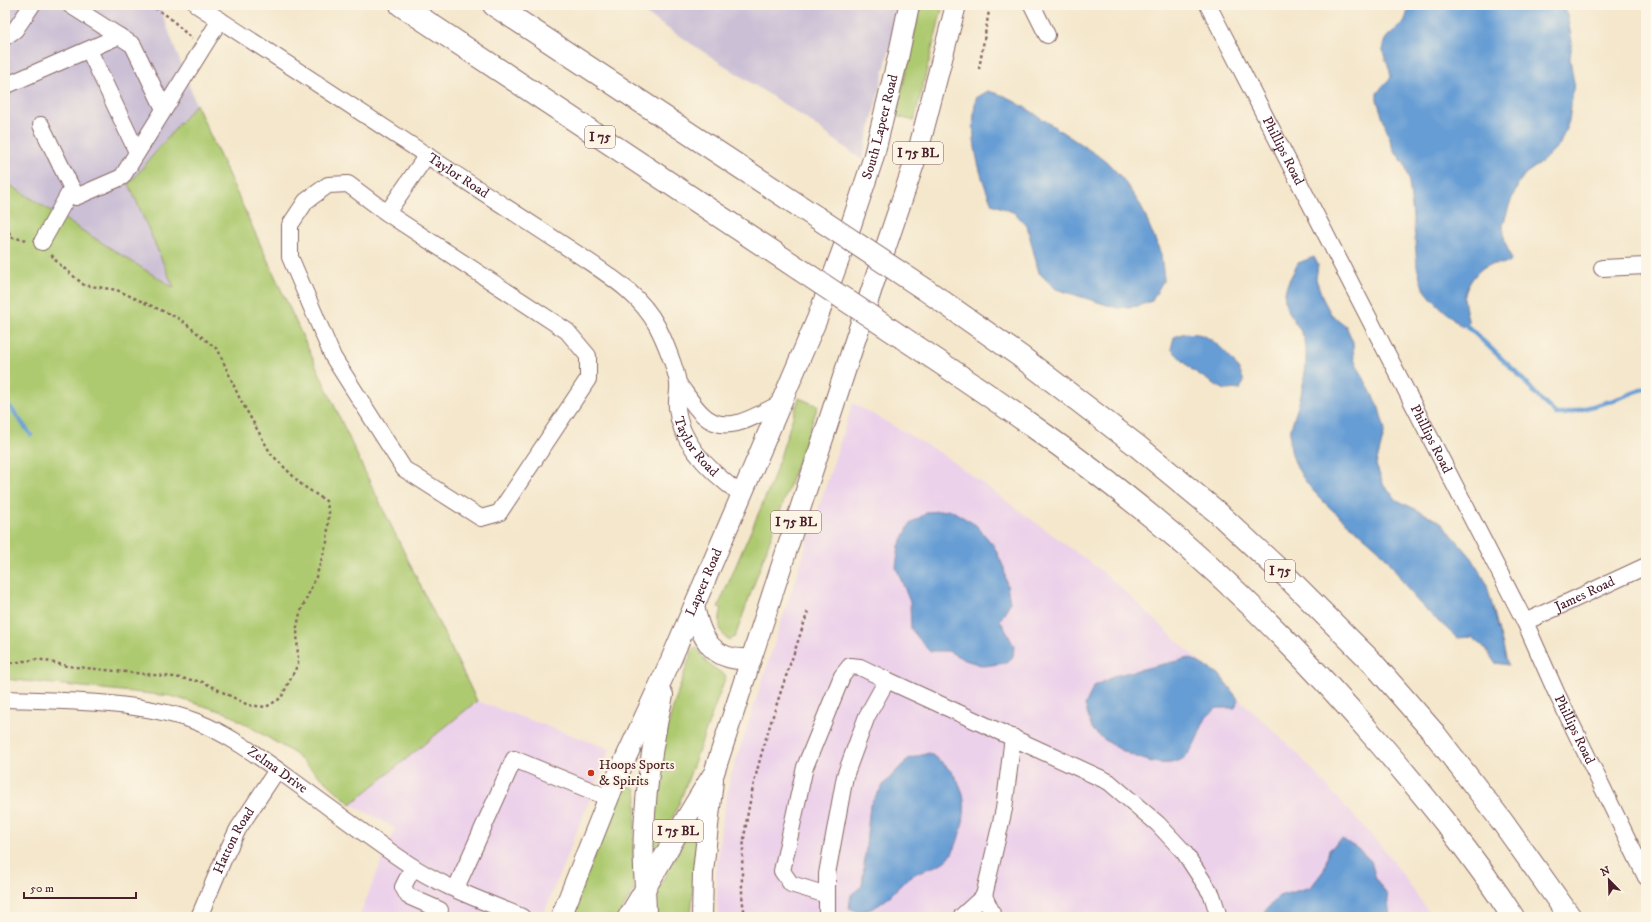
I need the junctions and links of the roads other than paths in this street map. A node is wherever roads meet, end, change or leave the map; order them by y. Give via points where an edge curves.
1 (32, 5) edge
2 (70, 5) edge
3 (197, 5) edge
4 (401, 5) edge
5 (494, 5) edge
6 (908, 5) edge
7 (956, 5) edge
8 (1032, 5) edge
9 (1208, 5) edge
10 (220, 20) junction
11 (1047, 35) dead end
12 (5, 36) edge
13 (119, 36) junction
14 (89, 50) junction
15 (5, 86) edge
16 (164, 109) junction
17 (41, 125) dead end
18 (137, 152) junction
19 (427, 155) junction
20 (72, 188) junction
21 (387, 213) junction
22 (42, 242) road end
23 (844, 246) joint
24 (1646, 266) edge
25 (1602, 268) dead end
26 (678, 383) junction
27 (783, 402) junction
28 (742, 495) junction
29 (1646, 566) edge
30 (694, 606) junction
31 (1524, 622) junction
32 (750, 659) junction
33 (670, 662) junction
34 (887, 680) junction
35 (5, 699) edge
36 (1013, 737) junction
37 (277, 770) junction
38 (714, 773) junction
39 (609, 798) junction
40 (413, 867) junction
41 (1646, 877) edge
42 (456, 888) junction
43 (646, 890) junction
44 (827, 895) junction
45 (984, 896) junction
46 (440, 910) dead end
47 (199, 917) edge
48 (522, 917) edge
49 (561, 917) edge
50 (628, 917) edge
51 (646, 917) edge
52 (702, 917) edge
53 (827, 917) edge
54 (961, 917) edge
55 (994, 917) edge
56 (1220, 917) edge
57 (1513, 917) edge
58 (1570, 917) edge

1 - 12 street via 15,30
2 - 13 street
3 - 10 street, Taylor Road
4 - 57 highway, I 75, bridge via 988,394 1151,516 1210,567 1335,691 1417,787 1484,872
5 - 58 highway, I 75, bridge via 926,290 1020,356 1136,445 1217,512 1372,662 1434,733 1501,820
6 - 23 main road, South Lapeer Road / I 75 BL via 873,159
7 - 32 main road, I 75 BL via 917,155
8 - 11 street
9 - 31 street, Phillips Road
10 - 16 street
10 - 19 street, Taylor Road
13 - 14 street
13 - 16 street via 133,45
14 - 15 street
14 - 18 street
16 - 18 street
17 - 20 street
18 - 20 street via 122,177 76,197
19 - 21 street
19 - 26 street, Taylor Road via 591,263 630,292 657,326
20 - 22 street
21 - 21 street via 567,331 588,356 588,379 499,513 481,518 404,469 333,357 290,257 290,225 306,201 328,185 348,184
23 - 27 main road, Lapeer Road / I 75 BL
24 - 25 street
26 - 27 street, Taylor Road via 704,416 723,424 748,420
26 - 28 street, Taylor Road via 677,408 688,439 710,469
27 - 28 main road, Lapeer Road / I 75 BL
28 - 30 main road, Lapeer Road / I 75 BL
29 - 31 street, James Road
30 - 32 main road via 697,622 709,646 718,654 740,660
30 - 33 main road, Lapeer Road / I 75 BL
31 - 41 street, Phillips Road
32 - 38 main road, I 75 BL
33 - 39 main road, Lapeer Road / I 75 BL
33 - 43 main road via 652,748 644,832
34 - 36 street
34 - 44 street via 867,716 845,776 827,874
34 - 44 street via 860,667 850,666 842,676 805,767 782,871 791,884
35 - 37 street, Zelma Drive via 115,706 169,713 222,733
36 - 45 street via 1004,810
36 - 56 street via 1109,782 1158,824 1184,852 1212,895
37 - 40 street, Zelma Drive
37 - 47 street, Hatton Road via 238,830
38 - 43 main road, I 75 BL
38 - 52 main road via 704,865
39 - 42 street via 514,759
39 - 49 main road, Lapeer Road / I 75 BL
40 - 42 street, Zelma Drive
40 - 46 street via 403,887 405,893
42 - 48 street, Zelma Drive
43 - 50 main road, I 75 BL
43 - 51 main road
44 - 53 street
45 - 54 street
45 - 55 street

